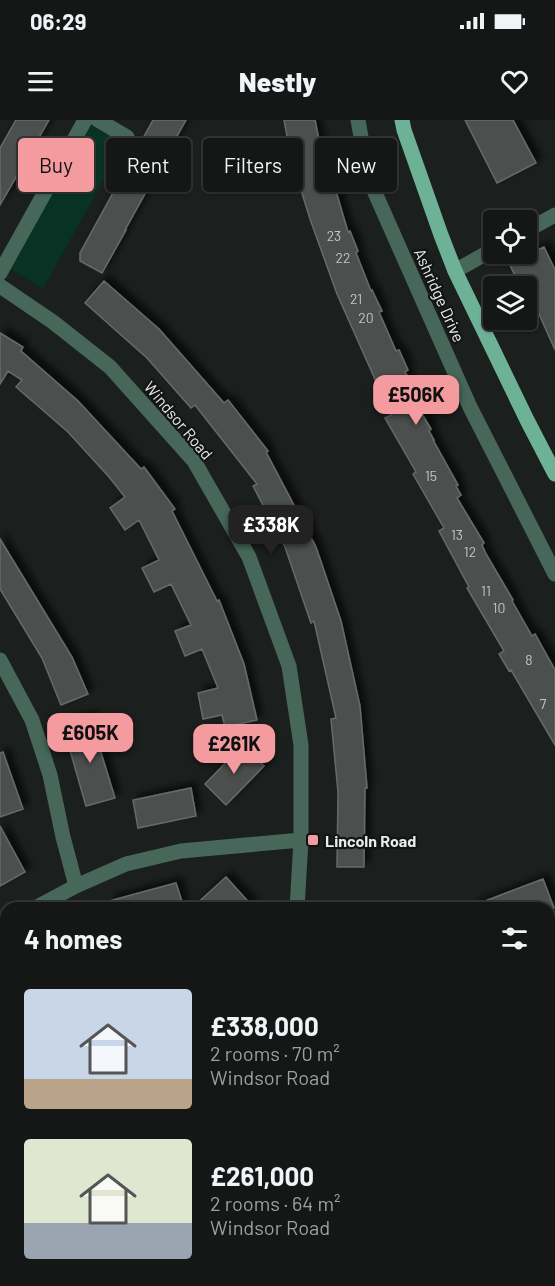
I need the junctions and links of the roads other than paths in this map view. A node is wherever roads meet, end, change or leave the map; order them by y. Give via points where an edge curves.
1 (85, 120) edge
2 (98, 120) edge
3 (358, 120) edge
4 (402, 120) edge
5 (127, 137) dead end
6 (555, 215) edge
7 (537, 225) edge
8 (483, 255) edge
9 (455, 271) junction
10 (0, 273) edge
11 (0, 286) edge
12 (555, 474) edge
13 (555, 574) edge
14 (0, 660) edge
15 (301, 840) junction
16 (76, 886) junction
17 (46, 902) edge
18 (297, 902) edge

1 - 10 street
2 - 5 street
3 - 13 street, Ashridge Drive via 368,177 470,407
4 - 9 main road
6 - 7 street
8 - 9 street
9 - 12 main road
11 - 15 street, Windsor Road via 110,367 194,461 249,557 289,666 301,745
14 - 16 street via 32,720 50,775
15 - 16 street via 181,851 126,864
15 - 18 street, Windsor Road
16 - 17 street

